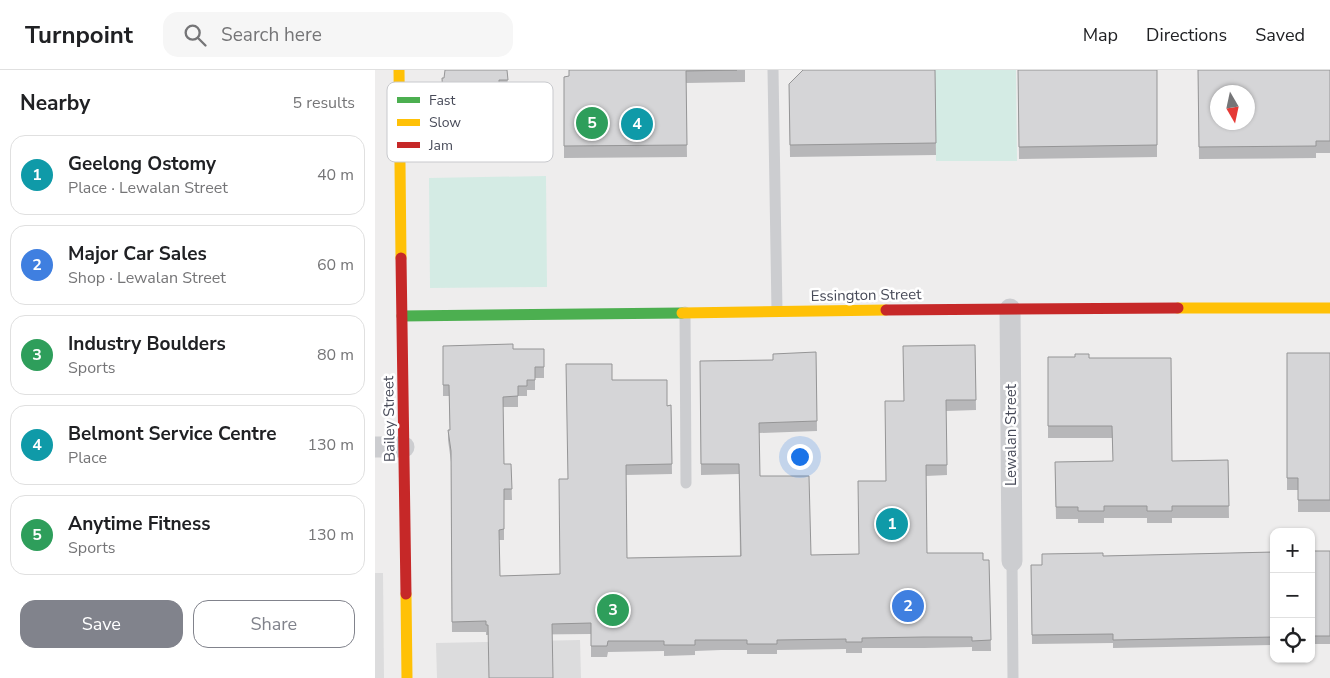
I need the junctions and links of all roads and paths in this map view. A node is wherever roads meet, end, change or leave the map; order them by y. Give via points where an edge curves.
1 (773, 70) edge
2 (400, 162) edge
3 (1330, 308) edge
4 (1010, 309) junction
5 (777, 311) junction
6 (685, 312) junction
7 (402, 316) junction
8 (375, 447) edge
9 (404, 447) junction
10 (687, 483) dead end
11 (1012, 561) joint
12 (407, 678) edge
13 (1013, 678) edge

1 - 5 lane
2 - 7 street, Bailey Street
3 - 4 street, Essington Street
4 - 5 street, Essington Street
4 - 11 street, Lewalan Street
5 - 6 street, Essington Street
6 - 7 street, Essington Street
6 - 10 lane
7 - 9 street, Bailey Street
8 - 9 street
9 - 12 street, Bailey Street
11 - 13 lane

